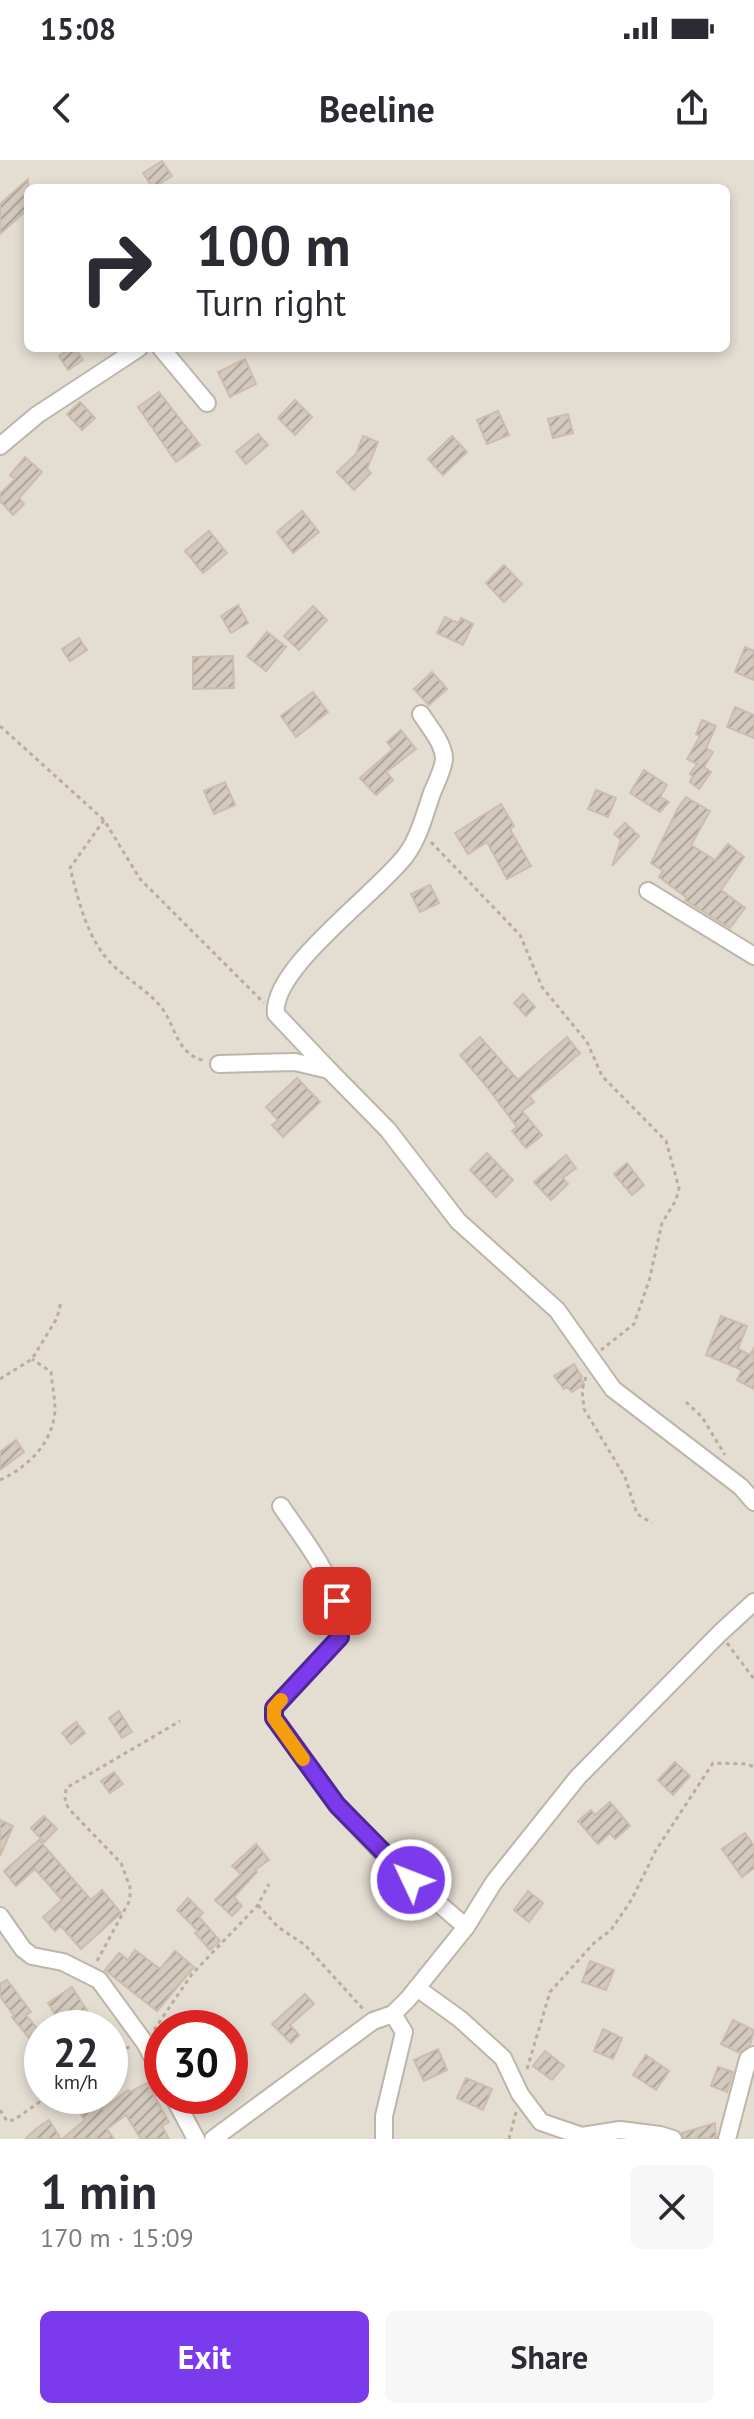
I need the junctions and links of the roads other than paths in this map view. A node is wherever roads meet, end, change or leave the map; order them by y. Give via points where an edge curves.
1 (133, 352) edge
2 (164, 352) edge
3 (207, 403) dead end
4 (0, 446) edge
5 (421, 714) dead end
6 (648, 891) dead end
7 (754, 956) edge
8 (219, 1064) road end
9 (329, 1070) junction
10 (754, 1502) edge
11 (281, 1506) dead end
12 (754, 1602) edge
13 (0, 1916) edge
14 (466, 1927) junction
15 (417, 1988) junction
16 (393, 2014) junction
17 (144, 2042) edge
18 (754, 2055) edge
19 (183, 2114) edge
20 (385, 2138) edge
21 (196, 2139) edge
22 (213, 2139) edge
23 (673, 2139) edge
24 (727, 2139) edge

1 - 4 street
2 - 3 street
5 - 9 street via 444,759 407,854 315,943 276,1001 276,1014
6 - 7 street
8 - 9 street via 295,1062
9 - 10 street via 388,1130 458,1221 557,1310 613,1389
11 - 14 street via 330,1577 341,1623 340,1637 282,1698 274,1718 337,1805 393,1864
12 - 14 street via 578,1777 494,1882
13 - 17 street via 32,1956 63,1962 105,1987
14 - 15 street
15 - 16 street
15 - 23 street via 503,2058 541,2122 582,2136 620,2130
16 - 20 street via 404,2032 384,2116
16 - 22 street via 373,2021
18 - 24 street via 748,2059
19 - 21 street

